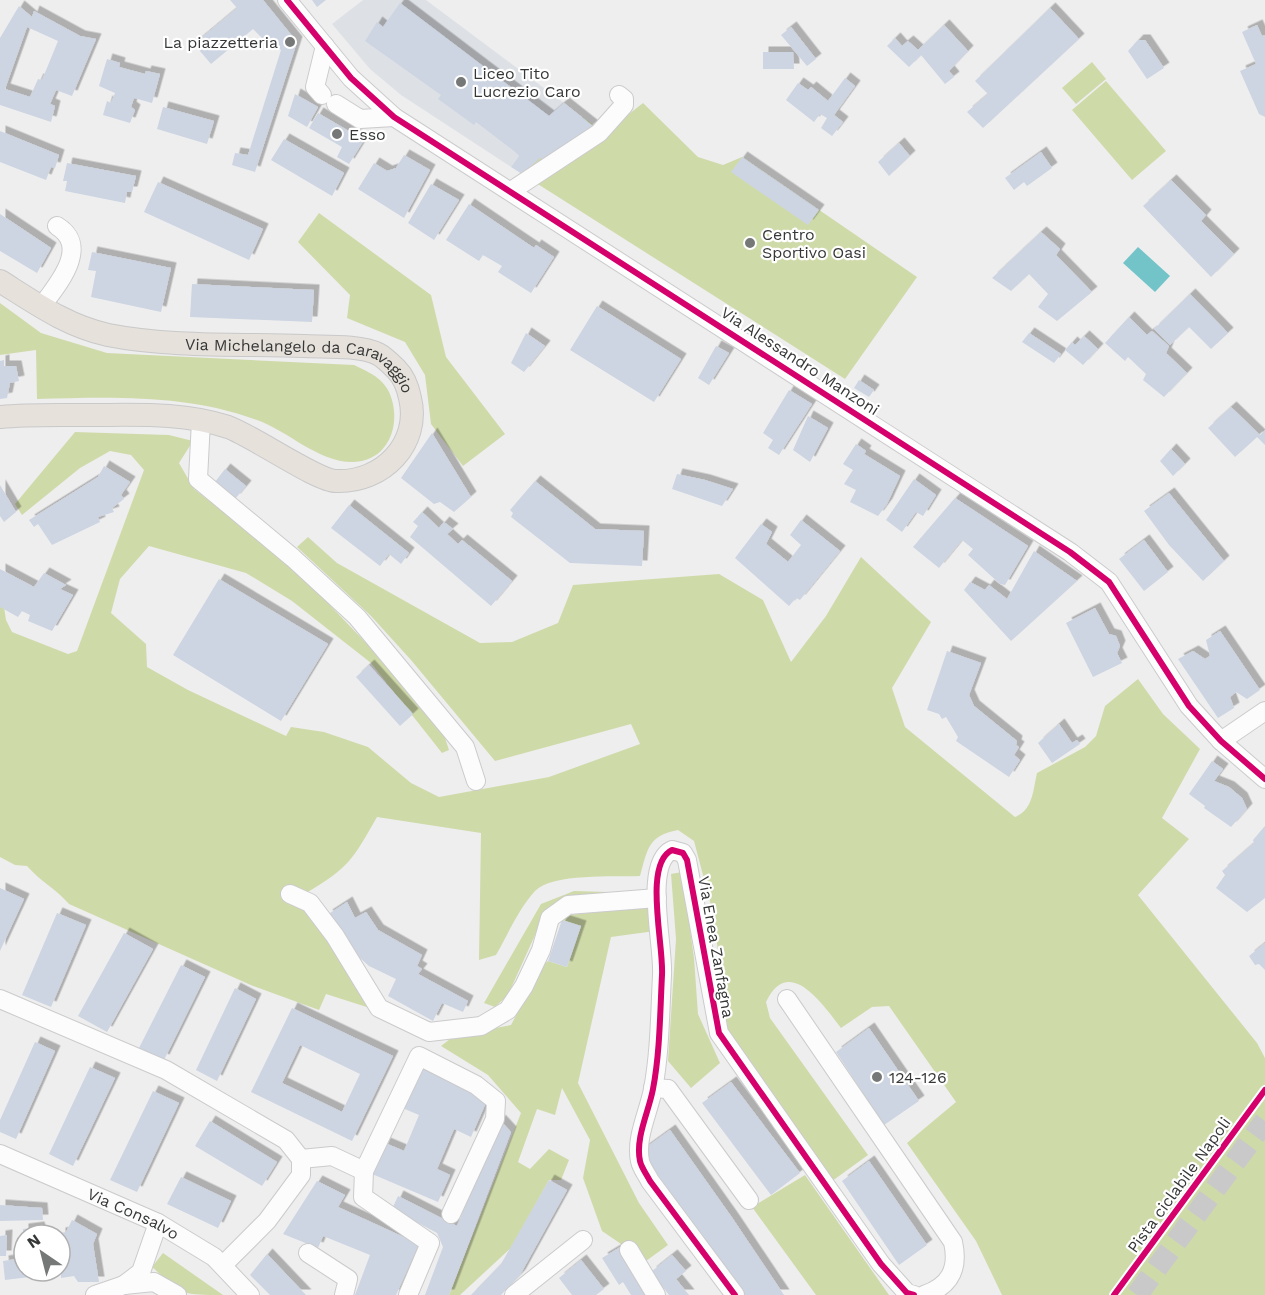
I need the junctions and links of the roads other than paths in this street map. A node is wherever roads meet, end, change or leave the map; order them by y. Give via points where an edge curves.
1 (287, 0) edge
2 (325, 46) junction
3 (619, 95) dead end
4 (394, 117) junction
5 (511, 191) junction
6 (57, 226) dead end
7 (0, 281) edge
8 (41, 307) junction
9 (0, 417) edge
10 (201, 421) junction
11 (1265, 711) edge
12 (1221, 741) junction
13 (1265, 780) edge
14 (476, 781) dead end
15 (290, 894) dead end
16 (657, 898) junction
17 (0, 999) edge
18 (787, 999) dead end
19 (653, 1088) junction
20 (0, 1154) edge
21 (302, 1159) junction
22 (364, 1171) junction
23 (748, 1200) dead end
24 (451, 1214) dead end
25 (158, 1223) junction
26 (583, 1240) dead end
27 (629, 1250) dead end
28 (308, 1253) dead end
29 (223, 1265) junction
30 (124, 1285) junction
31 (246, 1294) edge
32 (95, 1295) edge
33 (177, 1295) edge
34 (344, 1295) edge
35 (408, 1295) edge
36 (514, 1295) edge
37 (656, 1295) edge
38 (735, 1295) edge
39 (914, 1295) edge
40 (924, 1295) edge

1 - 2 street, Via Alessandro Manzoni
2 - 4 street, Via Alessandro Manzoni via 351,78
2 - 4 street via 315,87 360,119
3 - 5 street via 624,105 598,133
4 - 5 street, Via Alessandro Manzoni
5 - 12 street, Via Alessandro Manzoni via 1070,552 1109,582 1189,706
6 - 8 street via 72,243 71,256 65,274
7 - 8 main road, Via Michelangelo da Caravaggio
8 - 10 main road, Via Michelangelo da Caravaggio via 78,327 109,335 335,347 377,353 398,370 414,413 410,437 399,455 371,473 334,482 228,427
9 - 10 main road, Via Michelangelo da Caravaggio via 172,415
10 - 14 street via 198,479 357,617 465,747
11 - 12 street
12 - 13 street, Via Alessandro Manzoni
15 - 16 street via 310,903 379,1008 429,1032 481,1026 508,1010 541,950 550,918 568,905
16 - 19 street, Via Enea Zanfagna via 663,962
16 - 39 street, Via Enea Zanfagna via 660,861 676,850 687,860 719,1033 881,1264 907,1293
17 - 21 street via 166,1070 286,1140
18 - 40 street via 953,1242 950,1279
19 - 23 street via 668,1089
19 - 38 street, Via Enea Zanfagna via 641,1138 640,1161 650,1181
20 - 25 street, Via Consalvo
21 - 22 street via 332,1156
21 - 29 street via 301,1175 267,1221
22 - 24 street via 419,1056 476,1085 496,1101 495,1119
22 - 35 street via 363,1197 430,1243
25 - 29 street, Via Consalvo
25 - 30 street via 141,1272
26 - 36 street
27 - 37 street
28 - 34 street via 348,1279
29 - 31 street, Via Consalvo
30 - 32 street
30 - 33 street via 154,1282

